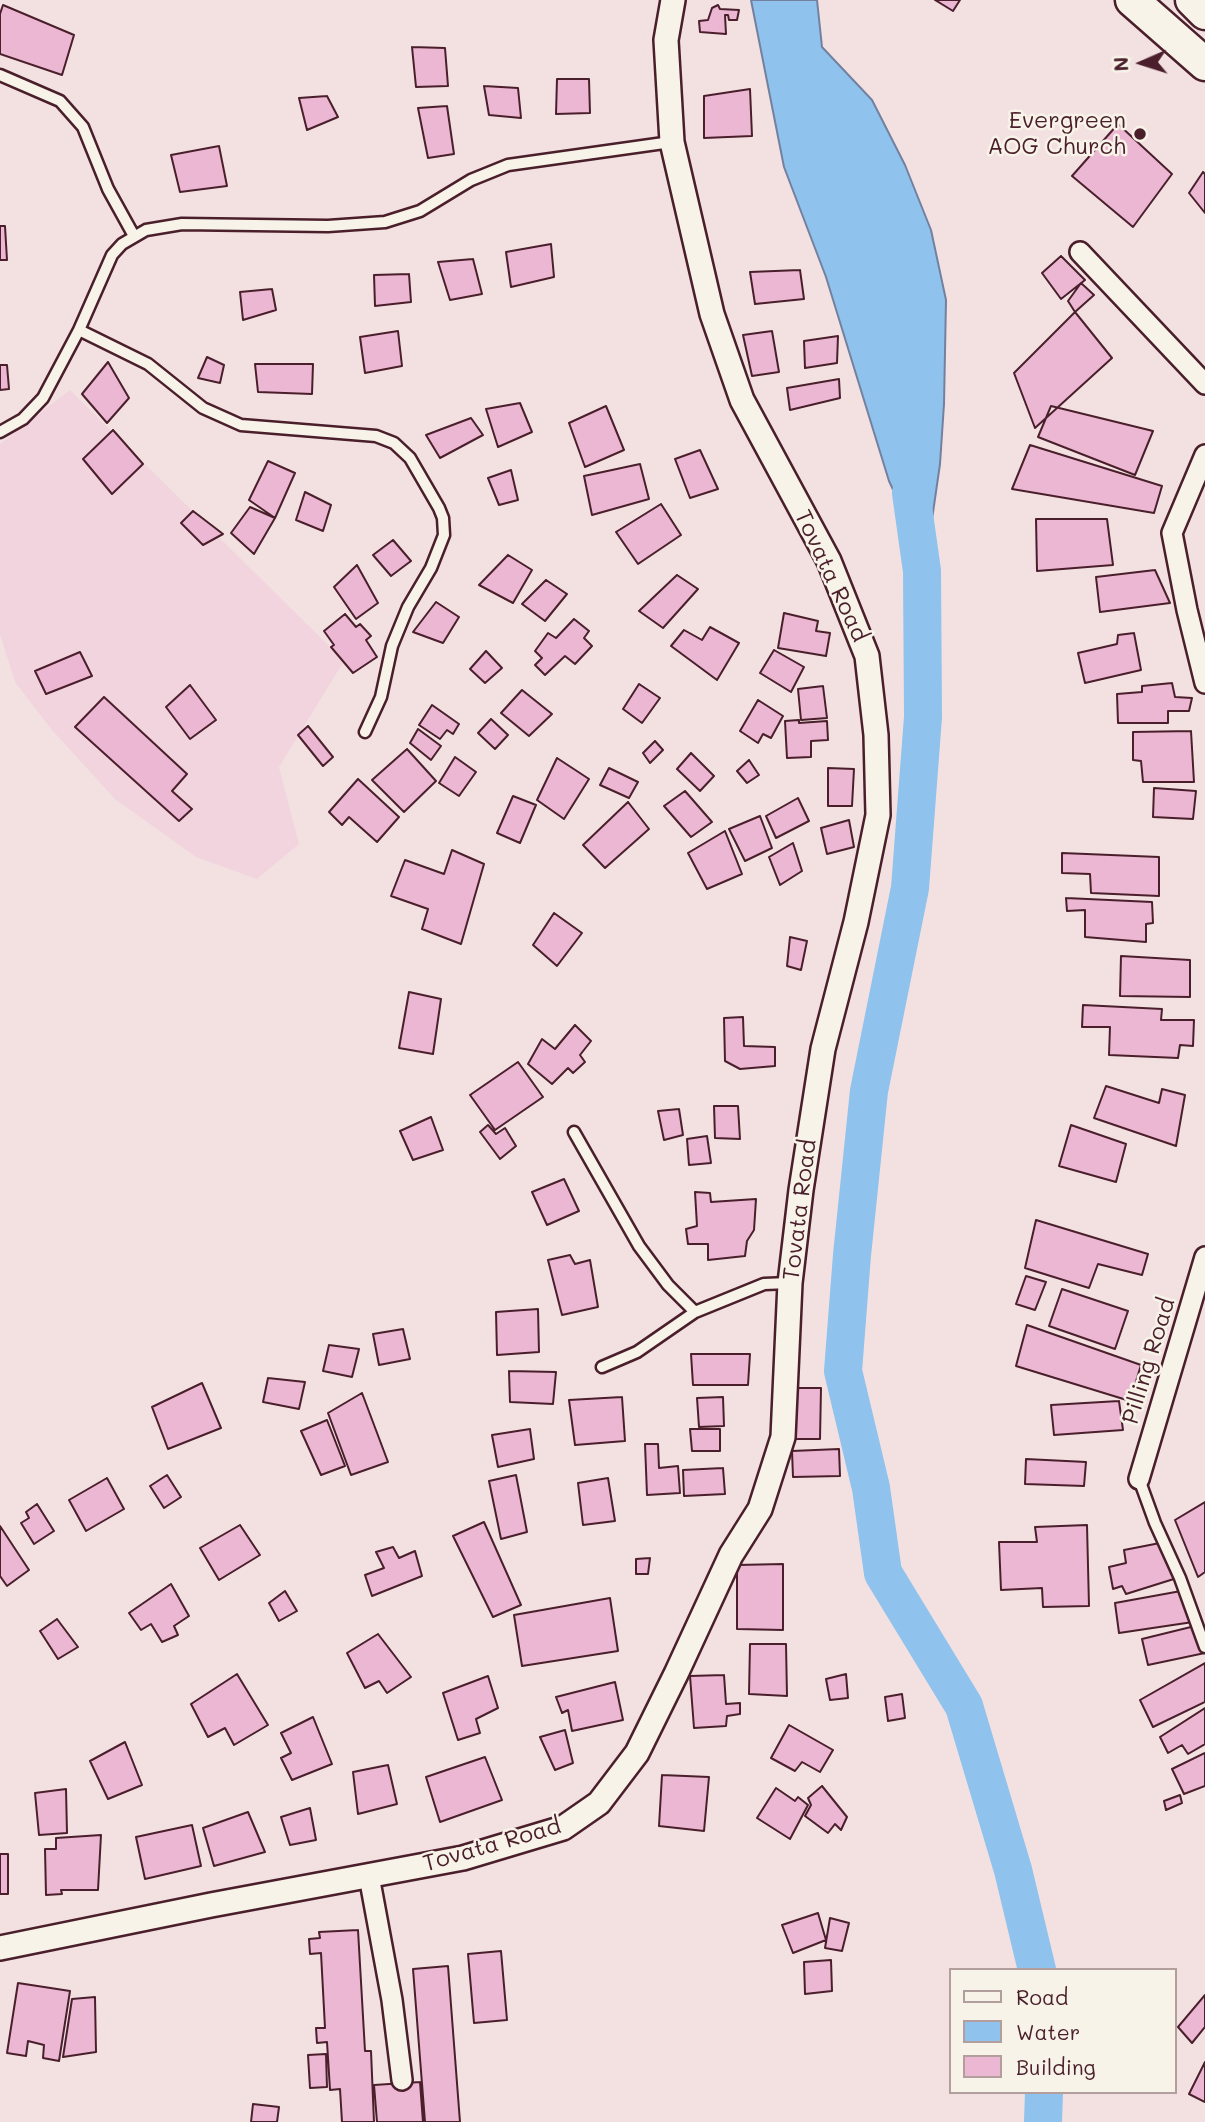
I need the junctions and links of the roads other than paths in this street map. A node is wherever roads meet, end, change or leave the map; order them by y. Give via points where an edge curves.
1 (673, 0) edge
2 (1132, 0) edge
3 (1192, 0) edge
4 (1205, 6) edge
5 (1205, 13) edge
6 (1205, 64) edge
7 (0, 75) edge
8 (672, 142) junction
9 (134, 236) junction
10 (1080, 252) dead end
11 (79, 330) junction
12 (1205, 384) edge
13 (0, 432) edge
14 (1205, 454) edge
15 (1196, 611) edge
16 (1205, 683) edge
17 (365, 732) dead end
18 (574, 1132) dead end
19 (1205, 1257) edge
20 (790, 1283) junction
21 (695, 1312) junction
22 (602, 1367) dead end
23 (1139, 1479) joint
24 (1205, 1647) edge
25 (369, 1875) junction
26 (0, 1948) edge
27 (402, 2080) dead end

1 - 8 street, Tovata Road via 666,40
2 - 6 highway
3 - 4 highway
3 - 5 highway
7 - 9 lane via 60,101 83,127 108,189
8 - 9 lane via 508,165 471,180 420,211 385,222 182,224
8 - 20 street, Tovata Road via 716,326 742,400 829,561 867,656 876,735 878,815 823,1049
9 - 11 lane via 112,254
10 - 12 street
11 - 13 lane via 34,410
11 - 17 lane via 148,364 203,408 241,425 376,436 394,443 410,458 439,508 444,535 392,646 381,697
14 - 15 street via 1172,533
15 - 16 street
18 - 21 lane via 639,1246
19 - 23 street, Pilling Road
20 - 21 lane via 764,1284
20 - 25 street, Tovata Road via 783,1437 760,1509 731,1555 637,1752 599,1803 563,1828 463,1858
21 - 22 lane via 637,1352
23 - 24 lane
25 - 26 street, Tovata Road
25 - 27 street

